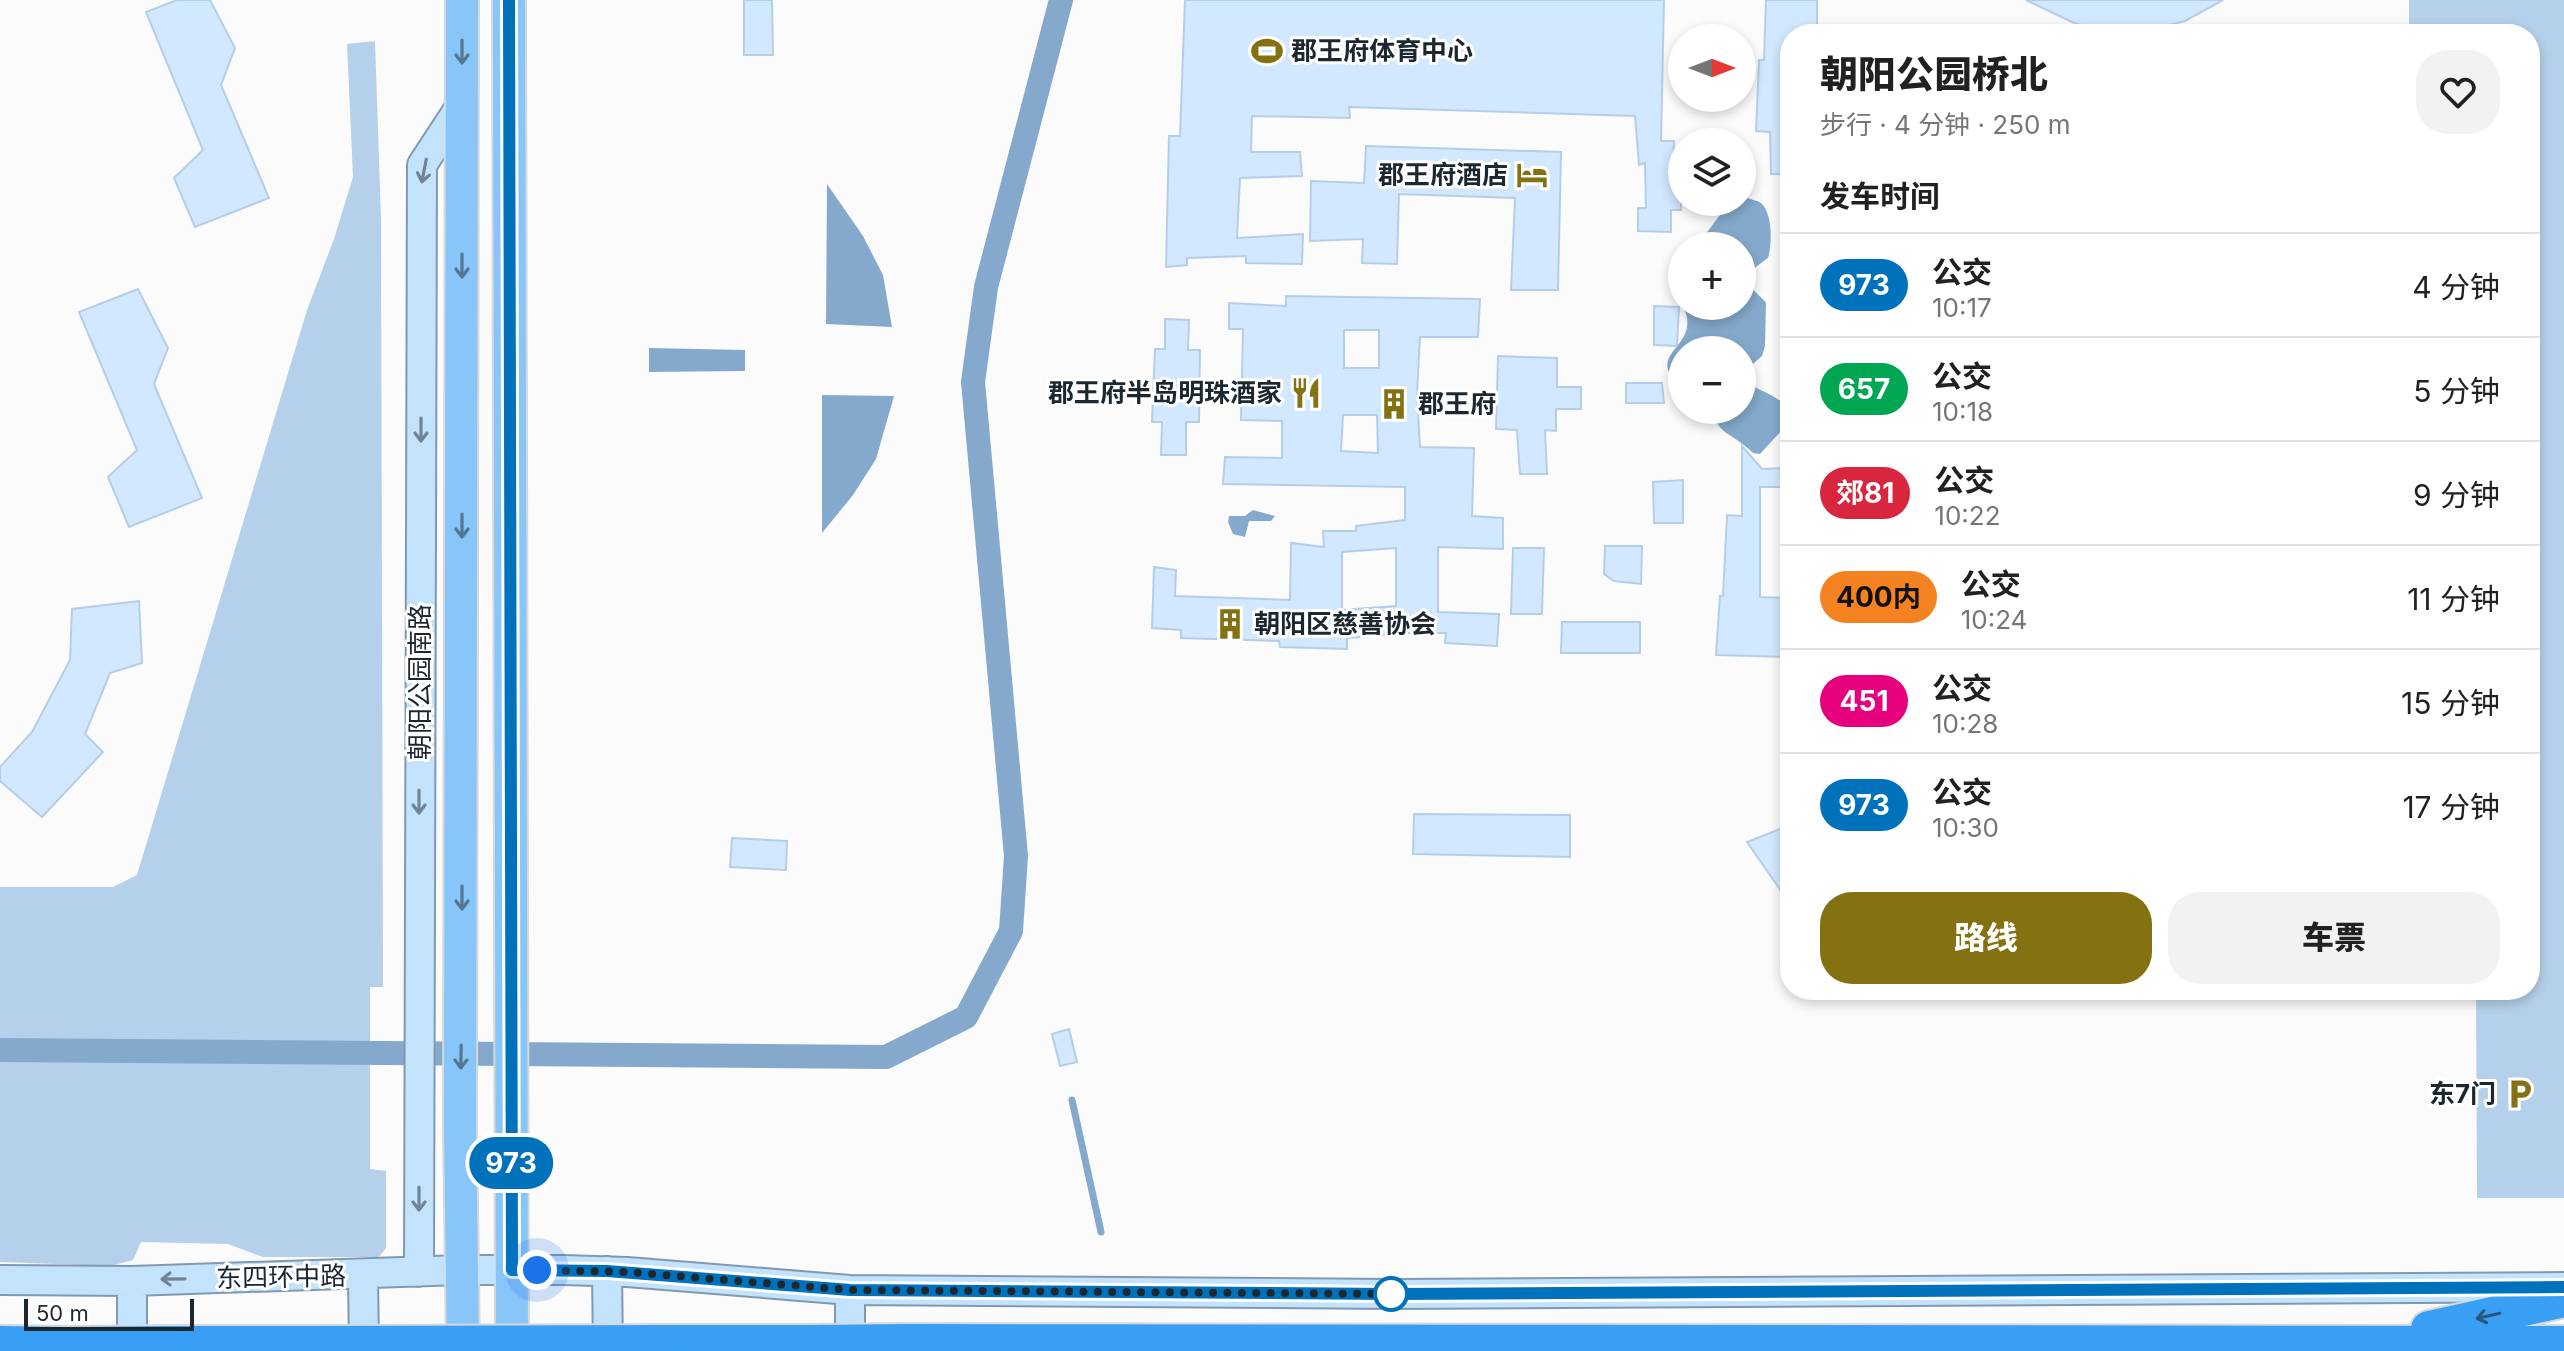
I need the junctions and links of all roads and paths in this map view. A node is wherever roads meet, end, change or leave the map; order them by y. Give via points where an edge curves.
1 (462, 0) edge
2 (509, 0) edge
3 (462, 104) junction
4 (461, 1270) junction
5 (512, 1270) junction
6 (607, 1271) junction
7 (419, 1272) junction
8 (363, 1275) junction
9 (0, 1280) edge
10 (132, 1281) junction
11 (2564, 1287) edge
12 (850, 1290) junction
13 (2564, 1299) edge
14 (0, 1344) edge
15 (2365, 1344) junction
16 (2564, 1344) edge
17 (833, 1347) edge
18 (148, 1348) edge
19 (364, 1351) edge
20 (463, 1351) edge
21 (512, 1351) edge
22 (608, 1351) edge

1 -> 3 main road, 朝阳公园南路
2 - 5 main road
3 -> 4 main road, 朝阳公园南路
3 -> 7 street, 朝阳公园南路 via 422,165
4 - 5 street, 东四环中路
4 - 7 street, 东四环中路
4 - 20 main road, 朝阳公园南路
5 - 6 street, 东四环中路
5 - 21 main road
6 - 12 street, 东四环中路
6 - 22 street
7 - 8 street, 东四环中路
8 -> 10 street, 东四环中路
8 - 19 street
9 - 10 street, 东四环中路
10 - 18 street
11 - 12 street, 东四环中路 via 1393,1294
12 - 17 street
13 -> 15 highway
14 - 18 highway, bridge
15 - 16 highway
15 - 17 highway, bridge via 909,1342
17 - 18 highway, bridge via 668,1343

